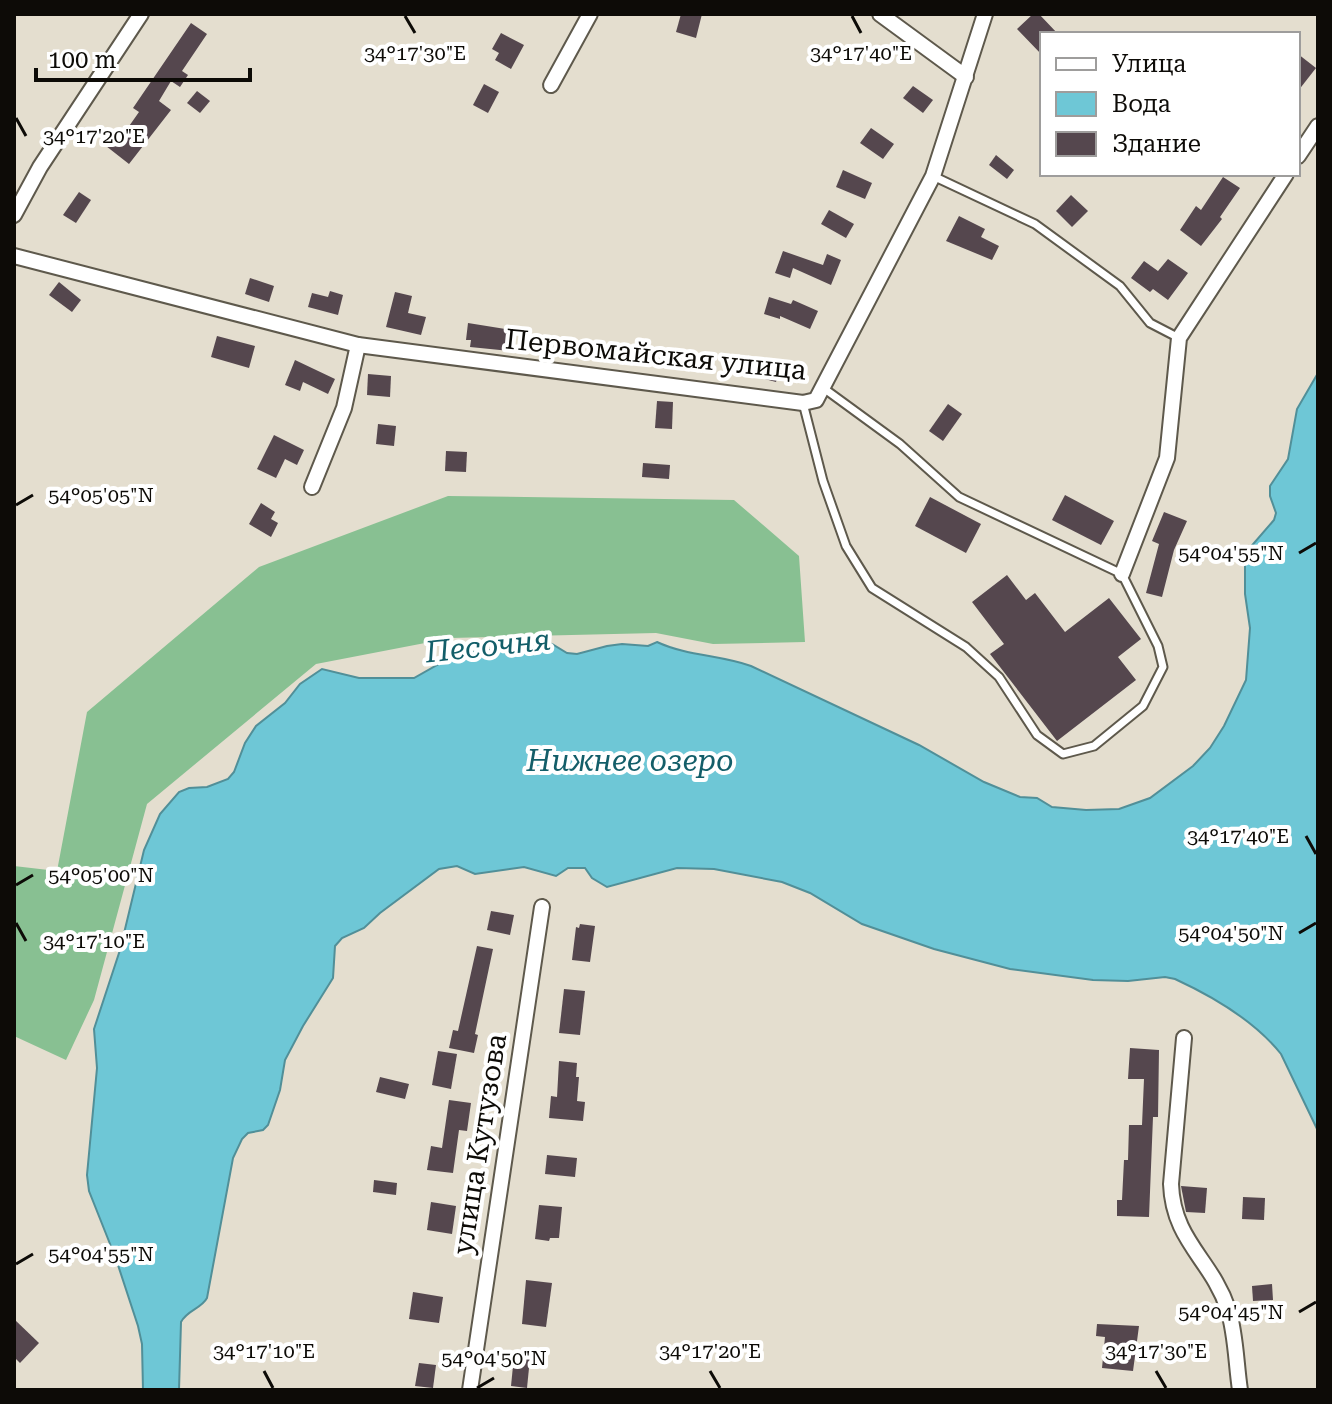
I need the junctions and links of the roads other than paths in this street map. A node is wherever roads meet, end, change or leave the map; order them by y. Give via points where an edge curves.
1 (141, 14) edge
2 (590, 14) edge
3 (880, 14) edge
4 (985, 14) edge
5 (966, 77) junction
6 (551, 85) dead end
7 (1318, 126) edge
8 (1300, 153) edge
9 (933, 176) junction
10 (1285, 176) edge
11 (14, 215) edge
12 (14, 256) edge
13 (1179, 338) junction
14 (358, 345) junction
15 (821, 387) junction
16 (803, 403) junction
17 (312, 487) dead end
18 (1122, 574) junction
19 (542, 907) dead end
20 (1184, 1038) dead end
21 (470, 1390) edge
22 (1240, 1390) edge

1 - 11 street
2 - 6 street
3 - 5 street
4 - 5 street, Первомайская улица
5 - 9 street, Первомайская улица
7 - 8 street
9 - 13 lane via 1035,224 1120,286 1150,323
9 - 15 street, Первомайская улица
10 - 13 street
12 - 14 street, Первомайская улица
13 - 18 street via 1167,458
14 - 16 street, Первомайская улица
14 - 17 street via 344,408
15 - 16 street, Первомайская улица via 816,400
15 - 18 lane via 900,444 959,497
16 - 18 lane via 846,546 872,588 966,647 999,677 1037,735 1063,754 1094,746 1143,706 1163,667
19 - 21 street, улица Кутузова
20 - 22 street via 1172,1202 1184,1235 1228,1308

